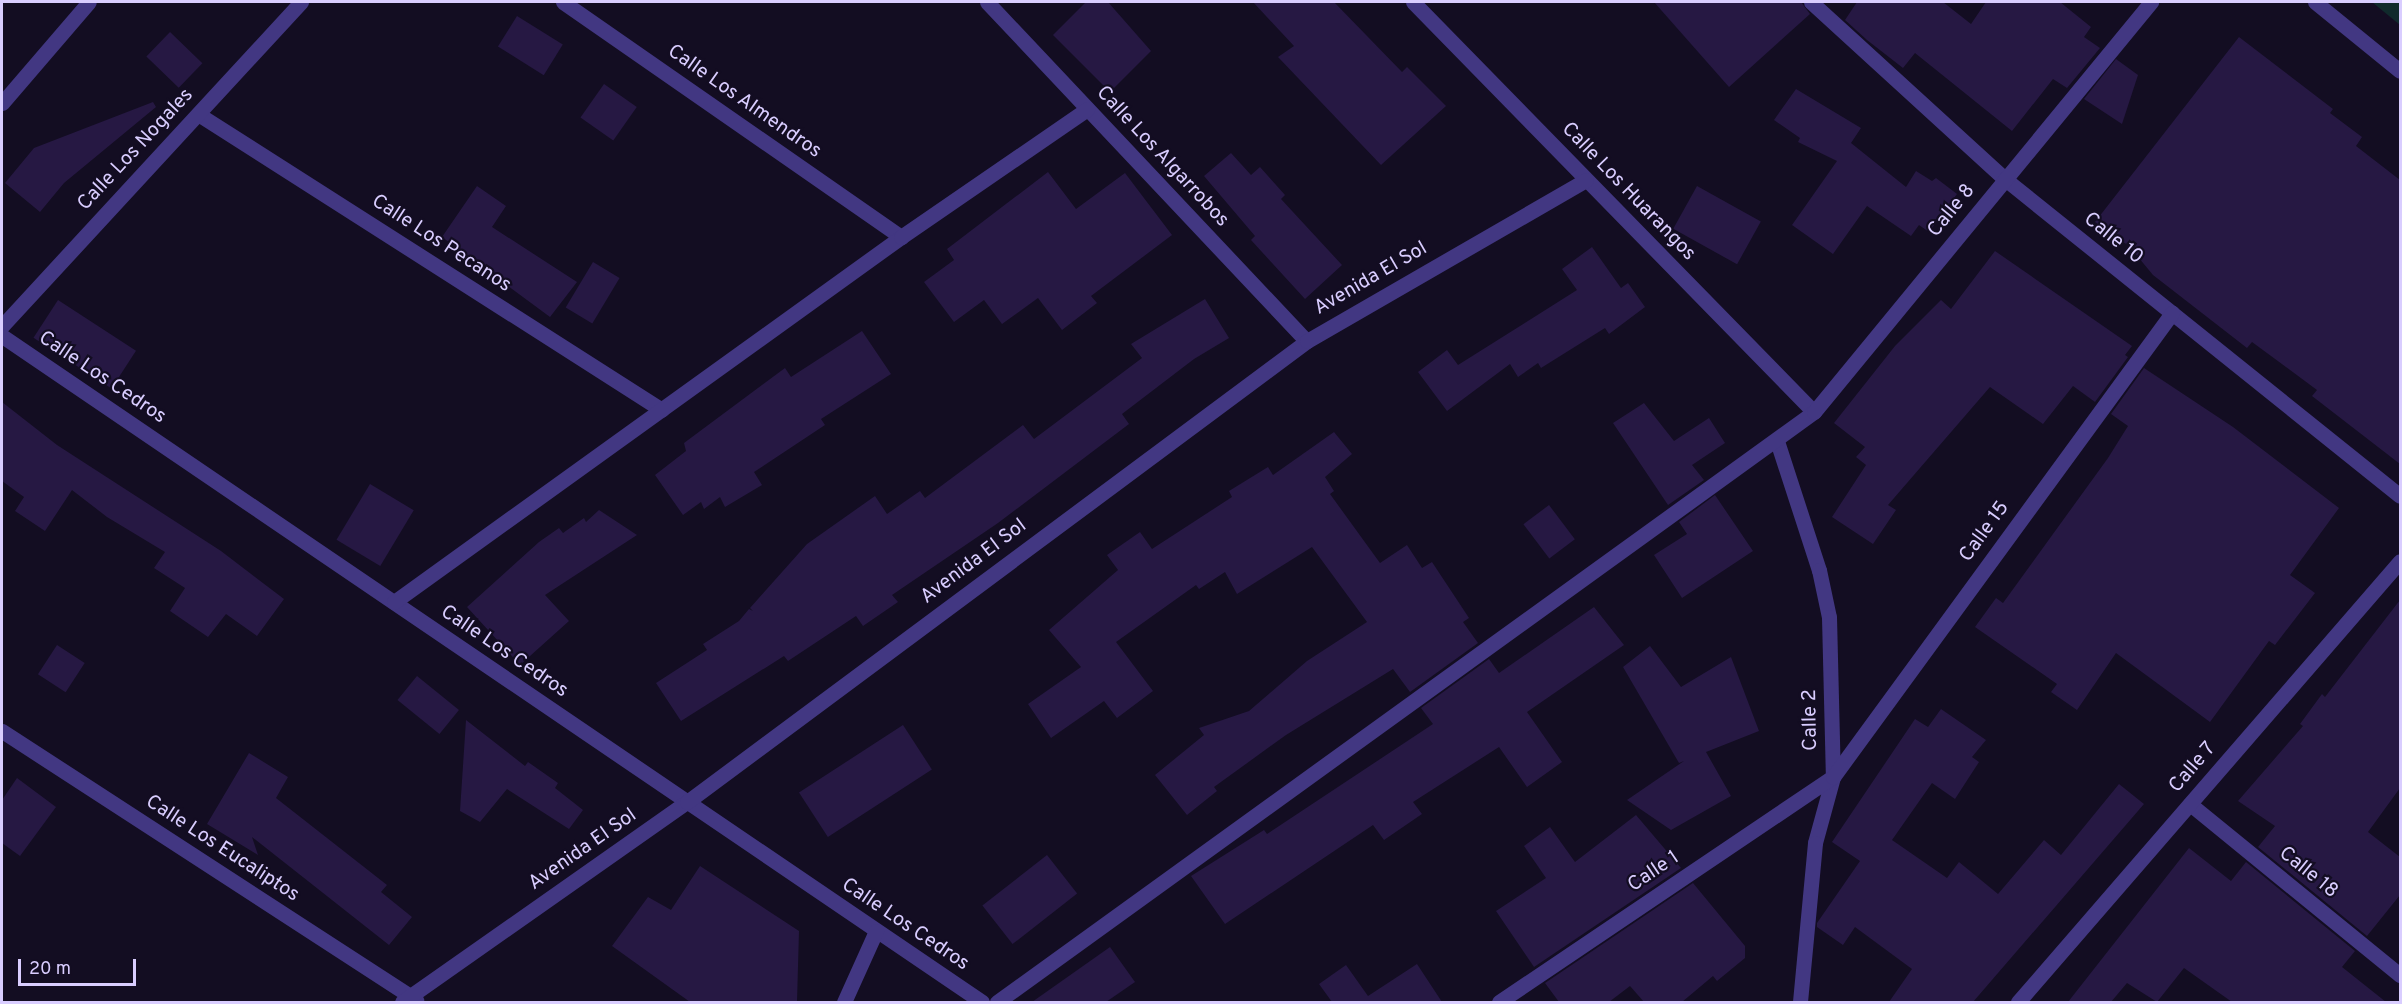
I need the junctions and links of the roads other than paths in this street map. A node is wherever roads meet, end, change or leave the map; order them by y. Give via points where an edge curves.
1 (89, 2) edge
2 (301, 2) edge
3 (562, 2) edge
4 (987, 2) edge
5 (1413, 2) edge
6 (1811, 2) edge
7 (2151, 2) edge
8 (2315, 2) edge
9 (2400, 71) edge
10 (2, 103) edge
11 (1088, 109) junction
12 (198, 114) junction
13 (2005, 179) junction
14 (1586, 180) junction
15 (901, 237) junction
16 (2172, 313) junction
17 (2, 326) edge
18 (2, 336) edge
19 (1307, 341) junction
20 (662, 410) junction
21 (1814, 412) junction
22 (1778, 441) junction
23 (2400, 496) edge
24 (2400, 561) edge
25 (394, 602) junction
26 (2, 731) edge
27 (1833, 777) junction
28 (687, 802) junction
29 (2190, 804) junction
30 (876, 931) junction
31 (2400, 975) edge
32 (411, 1000) edge
33 (844, 1002) edge
34 (982, 1002) edge
35 (997, 1002) edge
36 (1499, 1002) edge
37 (1800, 1002) edge
38 (2018, 1002) edge

1 - 10 street
2 - 12 street, Calle Los Nogales
3 - 15 street, Calle Los Almendros
4 - 11 street, Calle Los Algarrobos
5 - 14 street, Calle Los Huarangos
6 - 13 street, Calle 10
7 - 13 street, Calle 8
8 - 9 street
11 - 15 street
11 - 19 street, Calle Los Algarrobos
12 - 17 street, Calle Los Nogales
12 - 20 street, Calle Los Pecanos
13 - 16 street, Calle 10
13 - 21 street, Calle 8
14 - 19 street, Avenida El Sol
14 - 21 street, Calle Los Huarangos
15 - 20 street
16 - 23 street, Calle 10
16 - 27 street, Calle 15
18 - 25 street, Calle Los Cedros
19 - 28 street, Avenida El Sol
20 - 25 street
21 - 22 street, Calle 8
22 - 27 street, Calle 2 via 1819,570 1829,617
22 - 35 street, Calle 8
24 - 29 street, Calle 7
25 - 28 street, Calle Los Cedros
26 - 32 street, Calle Los Eucaliptos
27 - 36 street, Calle 1
27 - 37 street, Calle 2 via 1815,843
28 - 30 street, Calle Los Cedros
28 - 32 street, Avenida El Sol
29 - 31 street, Calle 18
29 - 38 street, Calle 7
30 - 33 street
30 - 34 street, Calle Los Cedros

